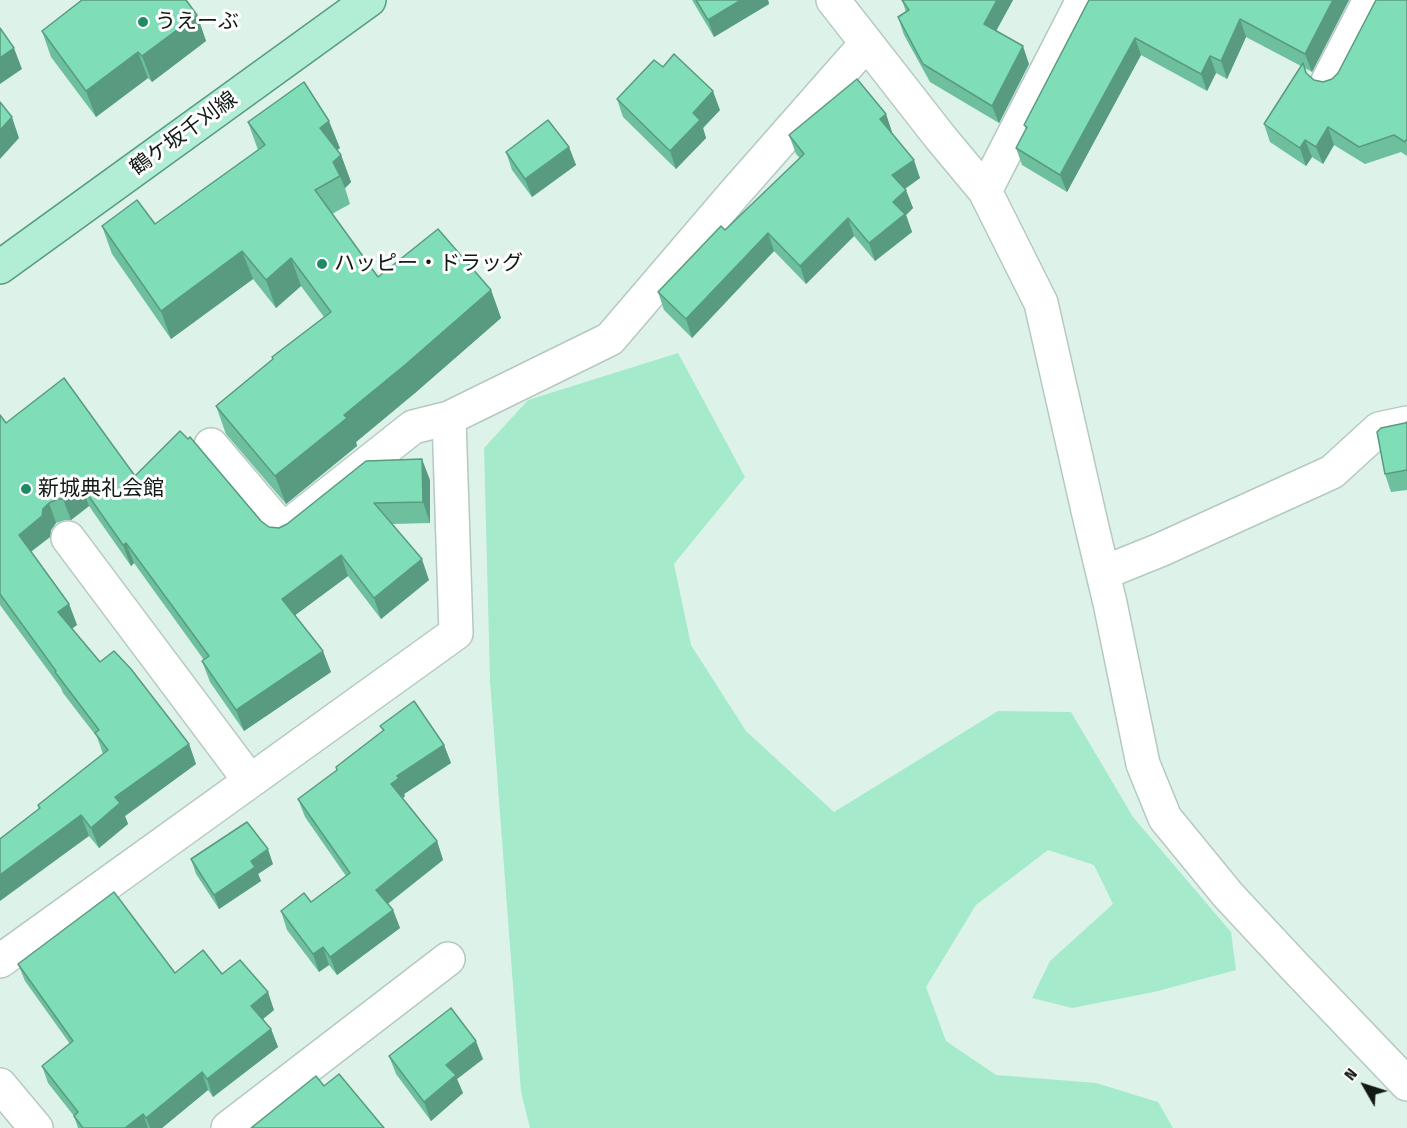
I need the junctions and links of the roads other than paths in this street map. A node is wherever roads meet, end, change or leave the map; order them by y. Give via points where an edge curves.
1 (369, 0) edge
2 (833, 0) edge
3 (1083, 0) edge
4 (1370, 0) edge
5 (866, 44) junction
6 (1328, 81) edge
7 (984, 191) junction
8 (0, 267) edge
9 (449, 418) junction
10 (1407, 423) edge
11 (212, 445) dead end
12 (68, 538) dead end
13 (1103, 573) junction
14 (250, 781) junction
15 (448, 959) dead end
16 (0, 961) edge
17 (1407, 1084) edge
18 (0, 1085) edge
19 (36, 1128) edge
20 (228, 1128) edge

1 - 8 main road, 鶴ケ坂千刈線
2 - 5 street
3 - 7 street
4 - 6 street
5 - 7 street
5 - 9 street via 610,339
7 - 13 street via 1041,303
9 - 11 street via 413,427 283,530
9 - 14 street via 456,633
10 - 13 street via 1379,429 1332,472
12 - 14 street
13 - 17 street via 1143,764 1165,818 1228,895
14 - 16 street
15 - 20 street
18 - 19 street

